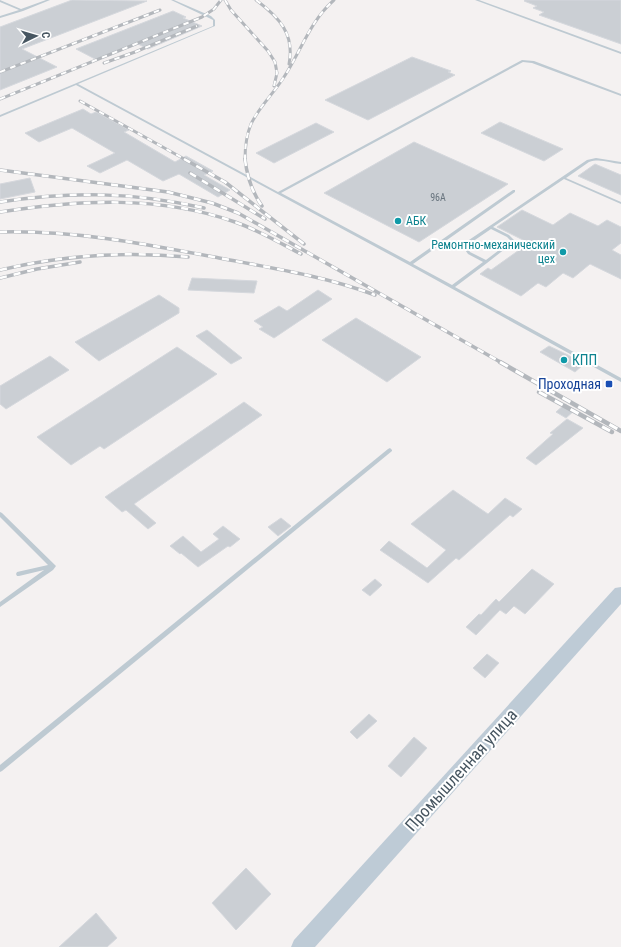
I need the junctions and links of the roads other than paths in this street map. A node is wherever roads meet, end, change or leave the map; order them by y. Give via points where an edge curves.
1 (0, 0) edge
2 (49, 0) edge
3 (172, 0) edge
4 (476, 0) edge
5 (22, 10) junction
6 (0, 17) edge
7 (621, 52) edge
8 (77, 85) junction
9 (621, 95) edge
10 (0, 116) edge
11 (613, 163) junction
12 (621, 163) edge
13 (621, 166) edge
14 (564, 178) junction
15 (514, 191) dead end
16 (279, 193) junction
17 (621, 203) edge
18 (491, 227) junction
19 (486, 262) junction
20 (410, 264) junction
21 (452, 287) junction
22 (621, 380) edge
23 (390, 450) dead end
24 (0, 514) edge
25 (53, 566) junction
26 (18, 574) dead end
27 (621, 593) edge
28 (0, 605) edge
29 (0, 770) edge
30 (301, 947) edge

1 - 5 lane
2 - 5 lane
3 - 8 lane via 210,17 214,20 214,26
4 - 7 lane
5 - 6 lane
8 - 10 lane
8 - 16 lane
9 - 16 lane via 533,62 523,61
11 - 12 lane
11 - 13 lane
11 - 14 lane via 602,159 590,160
14 - 17 lane
14 - 18 lane
15 - 20 lane
16 - 20 lane
18 - 19 lane via 465,247 469,253
18 - 19 lane via 513,241
19 - 21 lane
20 - 21 lane
21 - 22 lane
23 - 29 lane
24 - 25 lane
25 - 26 lane
25 - 28 lane
27 - 30 street, Промышленная улица

